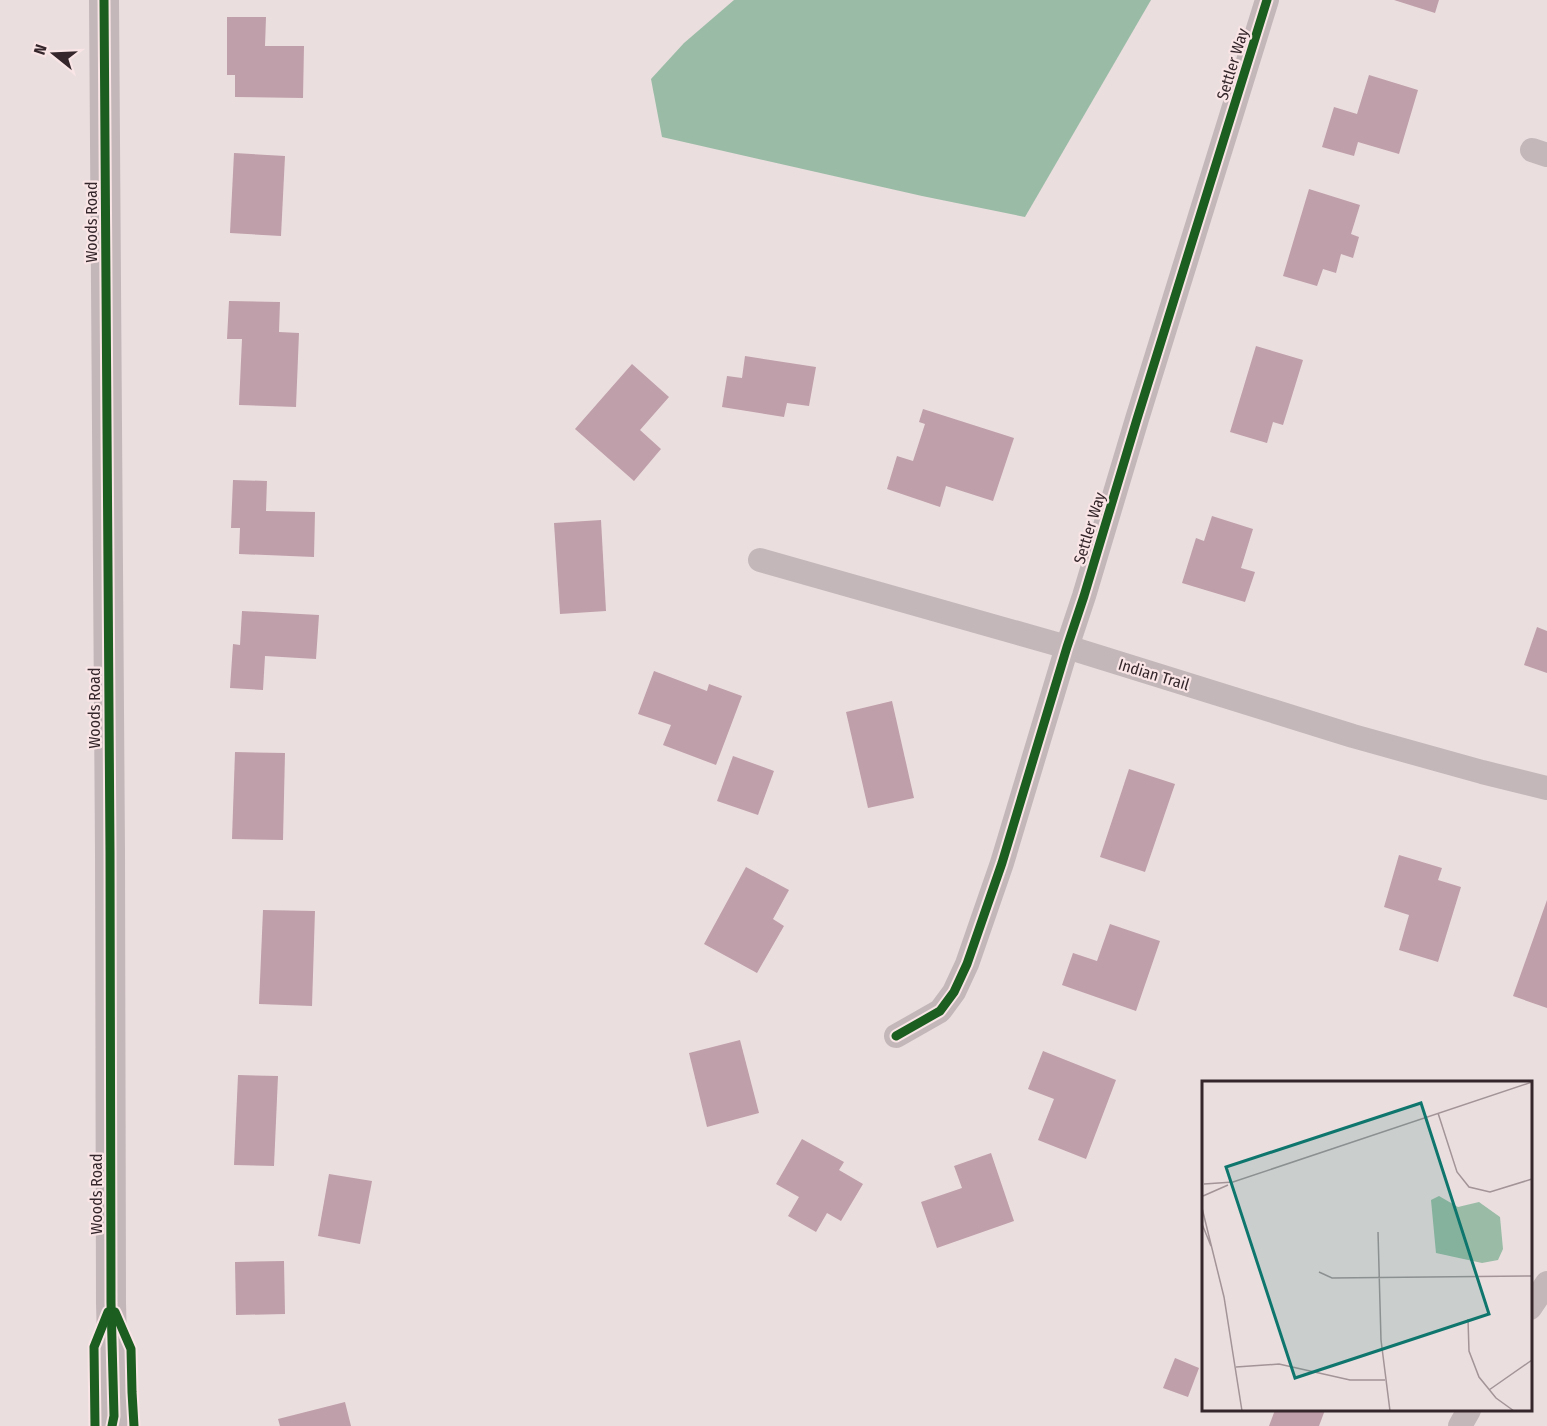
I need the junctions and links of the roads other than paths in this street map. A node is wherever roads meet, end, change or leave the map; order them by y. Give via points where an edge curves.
1 (104, 0) edge
2 (1267, 0) edge
3 (760, 560) dead end
4 (1067, 646) junction
5 (1547, 788) edge
6 (896, 1036) dead end
7 (1547, 1283) edge
8 (1532, 1305) edge
9 (1468, 1411) edge
10 (114, 1423) edge
11 (1460, 1426) edge

1 - 10 street, Woods Road
2 - 4 street, Settler Way
3 - 4 street, Indian Trail
4 - 5 street, Indian Trail via 1353,736
4 - 6 street, Settler Way via 1002,863 967,964 940,1011
7 - 8 street
9 - 11 street

